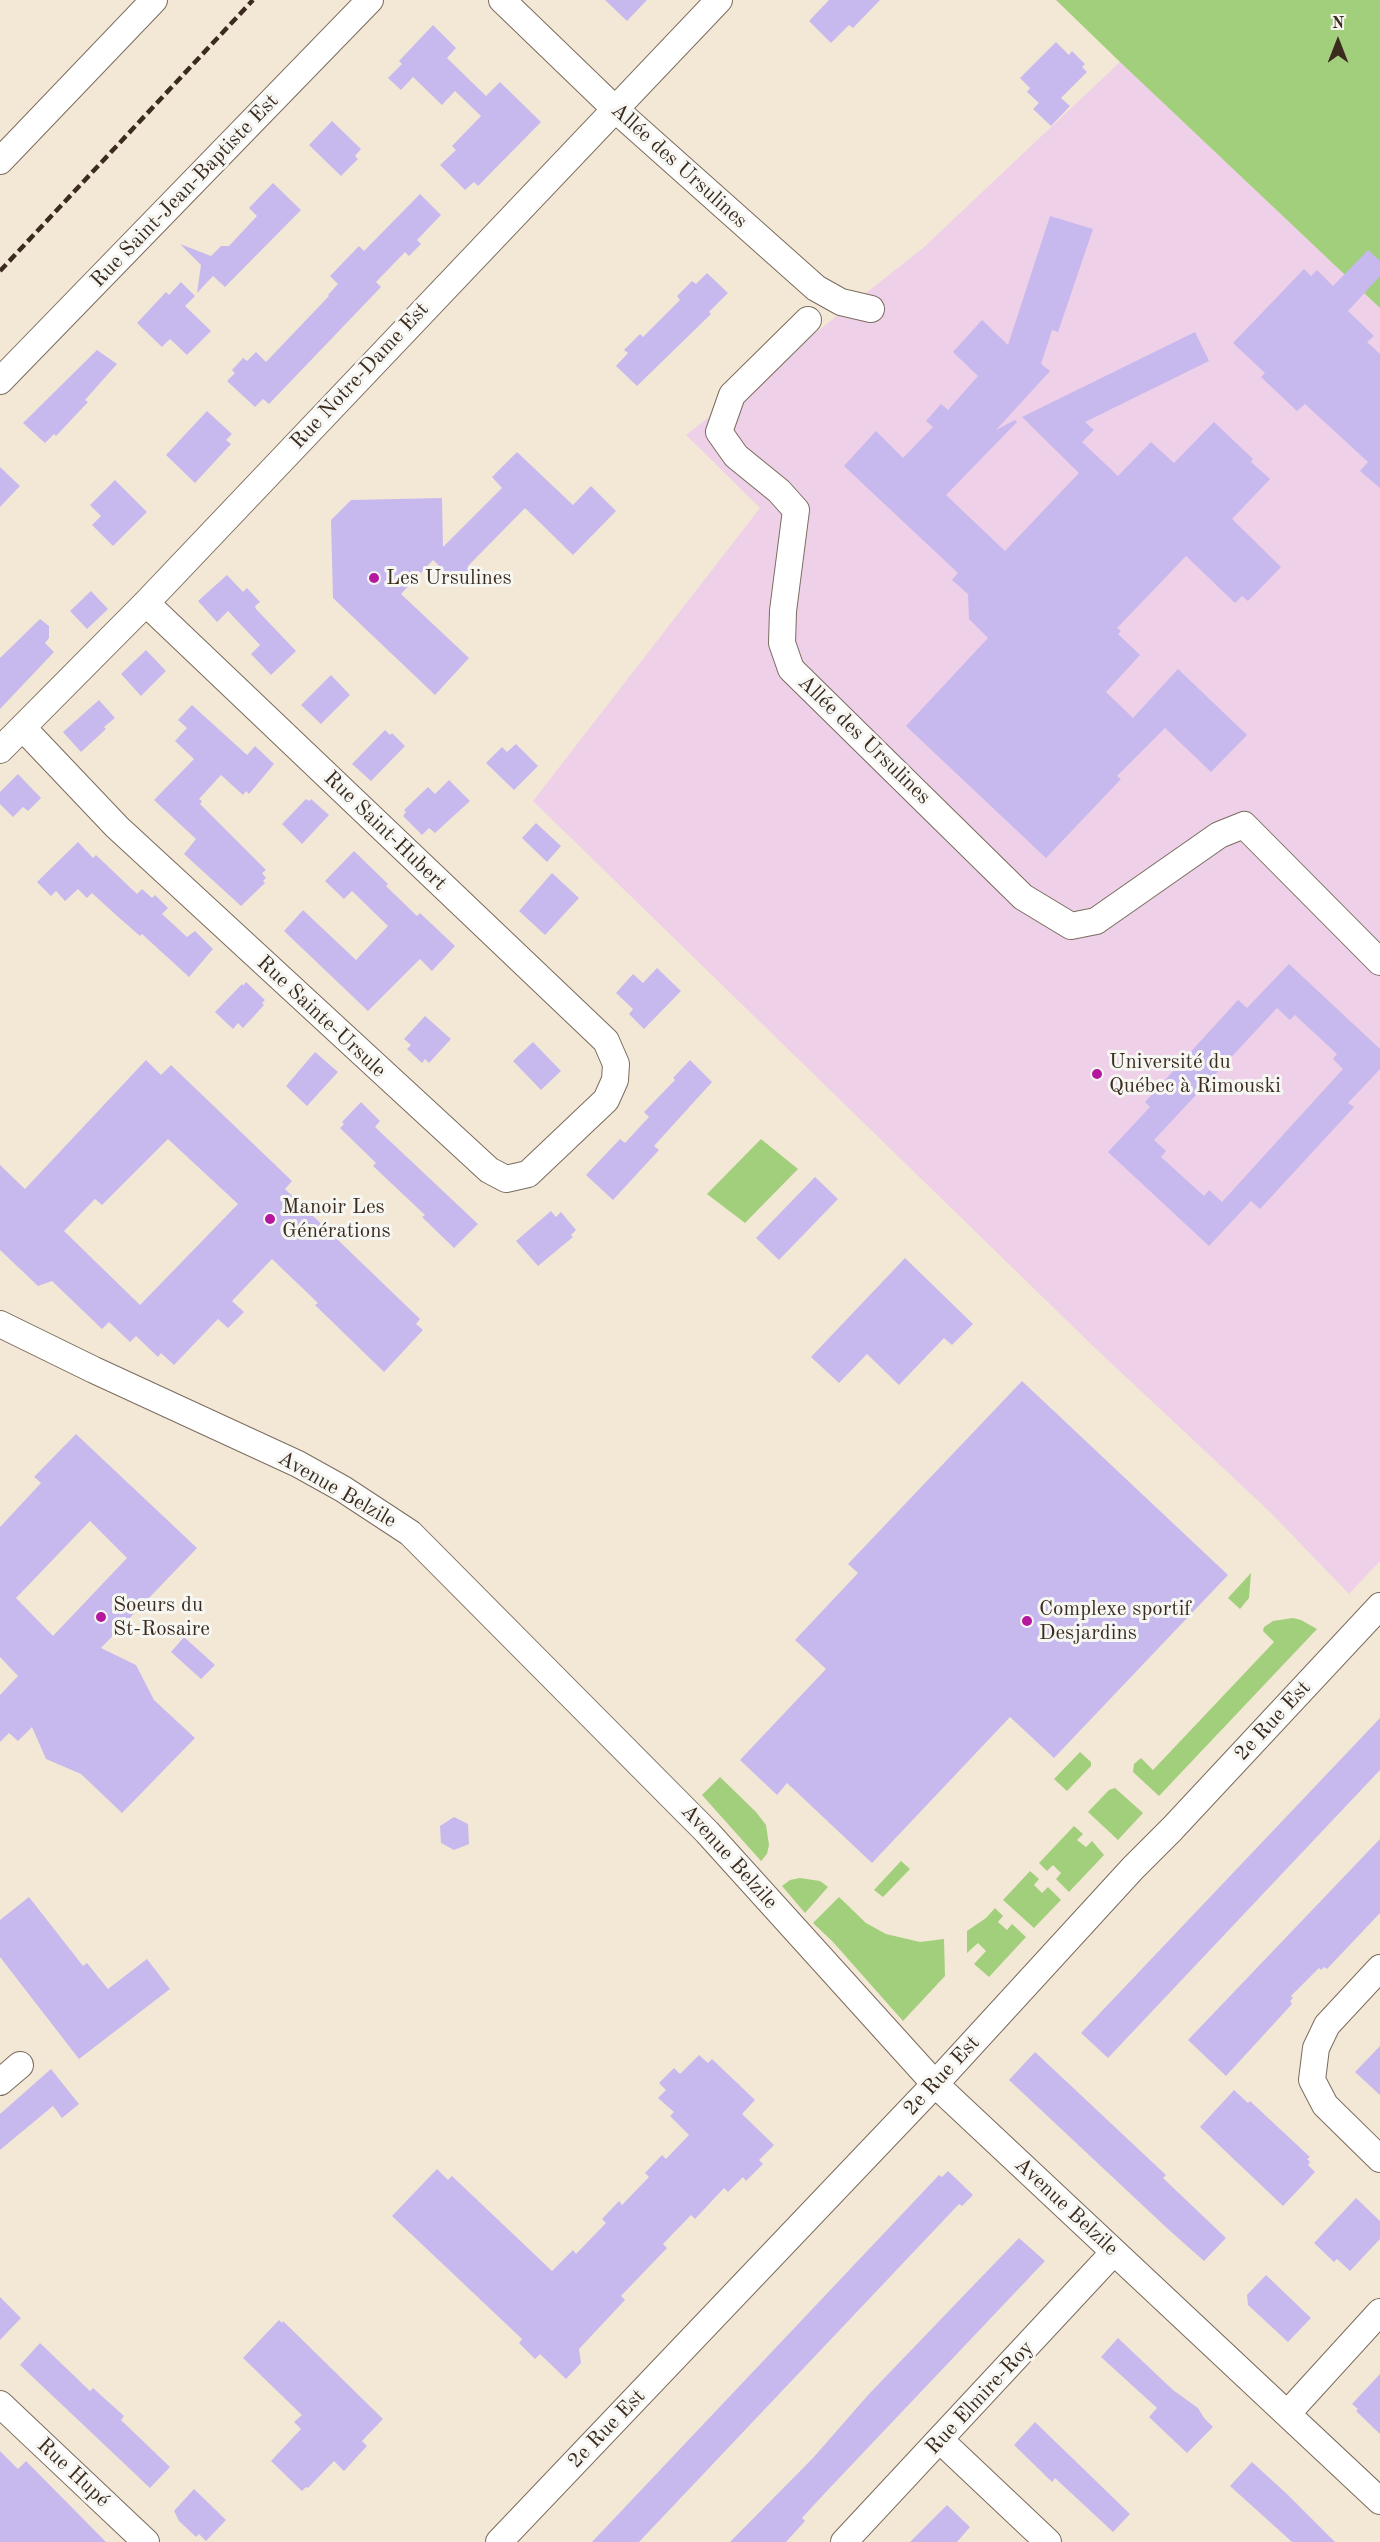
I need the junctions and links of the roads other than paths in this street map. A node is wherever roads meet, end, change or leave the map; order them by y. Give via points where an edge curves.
1 (154, 0) edge
2 (370, 0) edge
3 (502, 0) edge
4 (718, 0) edge
5 (615, 109) junction
6 (0, 161) edge
7 (871, 309) dead end
8 (808, 320) dead end
9 (0, 381) edge
10 (146, 603) junction
11 (23, 728) junction
12 (0, 750) edge
13 (1380, 962) edge
14 (616, 1064) joint
15 (0, 1324) edge
16 (1380, 1606) edge
17 (1380, 1968) edge
18 (20, 2065) dead end
19 (0, 2082) edge
20 (935, 2084) junction
21 (1380, 2159) edge
22 (1114, 2252) junction
23 (1380, 2312) edge
24 (0, 2404) edge
25 (1287, 2414) junction
26 (940, 2440) junction
27 (1380, 2501) edge
28 (146, 2542) edge
29 (500, 2542) edge
30 (844, 2542) edge
31 (1048, 2542) edge

1 - 6 street
2 - 9 street, Rue Saint-Jean-Baptiste Est
3 - 5 street, Allée des Ursulines
4 - 5 street, Rue Notre-Dame Est
5 - 7 street, Allée des Ursulines via 816,288 841,302
5 - 10 street, Rue Notre-Dame Est
8 - 13 street, Allée des Ursulines via 732,395 719,432 736,456 796,510 783,611 782,643 791,669 1023,897 1071,926 1096,921 1220,835 1244,825
10 - 11 street, Rue Notre-Dame Est
10 - 14 street, Rue Saint-Hubert via 606,1041
11 - 12 street, Rue Notre-Dame Est
11 - 14 street, Rue Sainte-Ursule via 117,827 489,1170 507,1179 528,1174 606,1100 615,1080
15 - 20 street, Avenue Belzile via 298,1464 410,1533 707,1832
16 - 20 street, 2e Rue Est
17 - 21 street via 1327,2025 1316,2048 1312,2080 1325,2105
18 - 19 street
20 - 22 street, Avenue Belzile
20 - 29 street, 2e Rue Est
22 - 25 street, Avenue Belzile
22 - 26 street, Rue Elmire-Roy
23 - 25 street
24 - 28 street, Rue Hupé
25 - 27 street, Avenue Belzile
26 - 30 street, Rue Elmire-Roy
26 - 31 street

